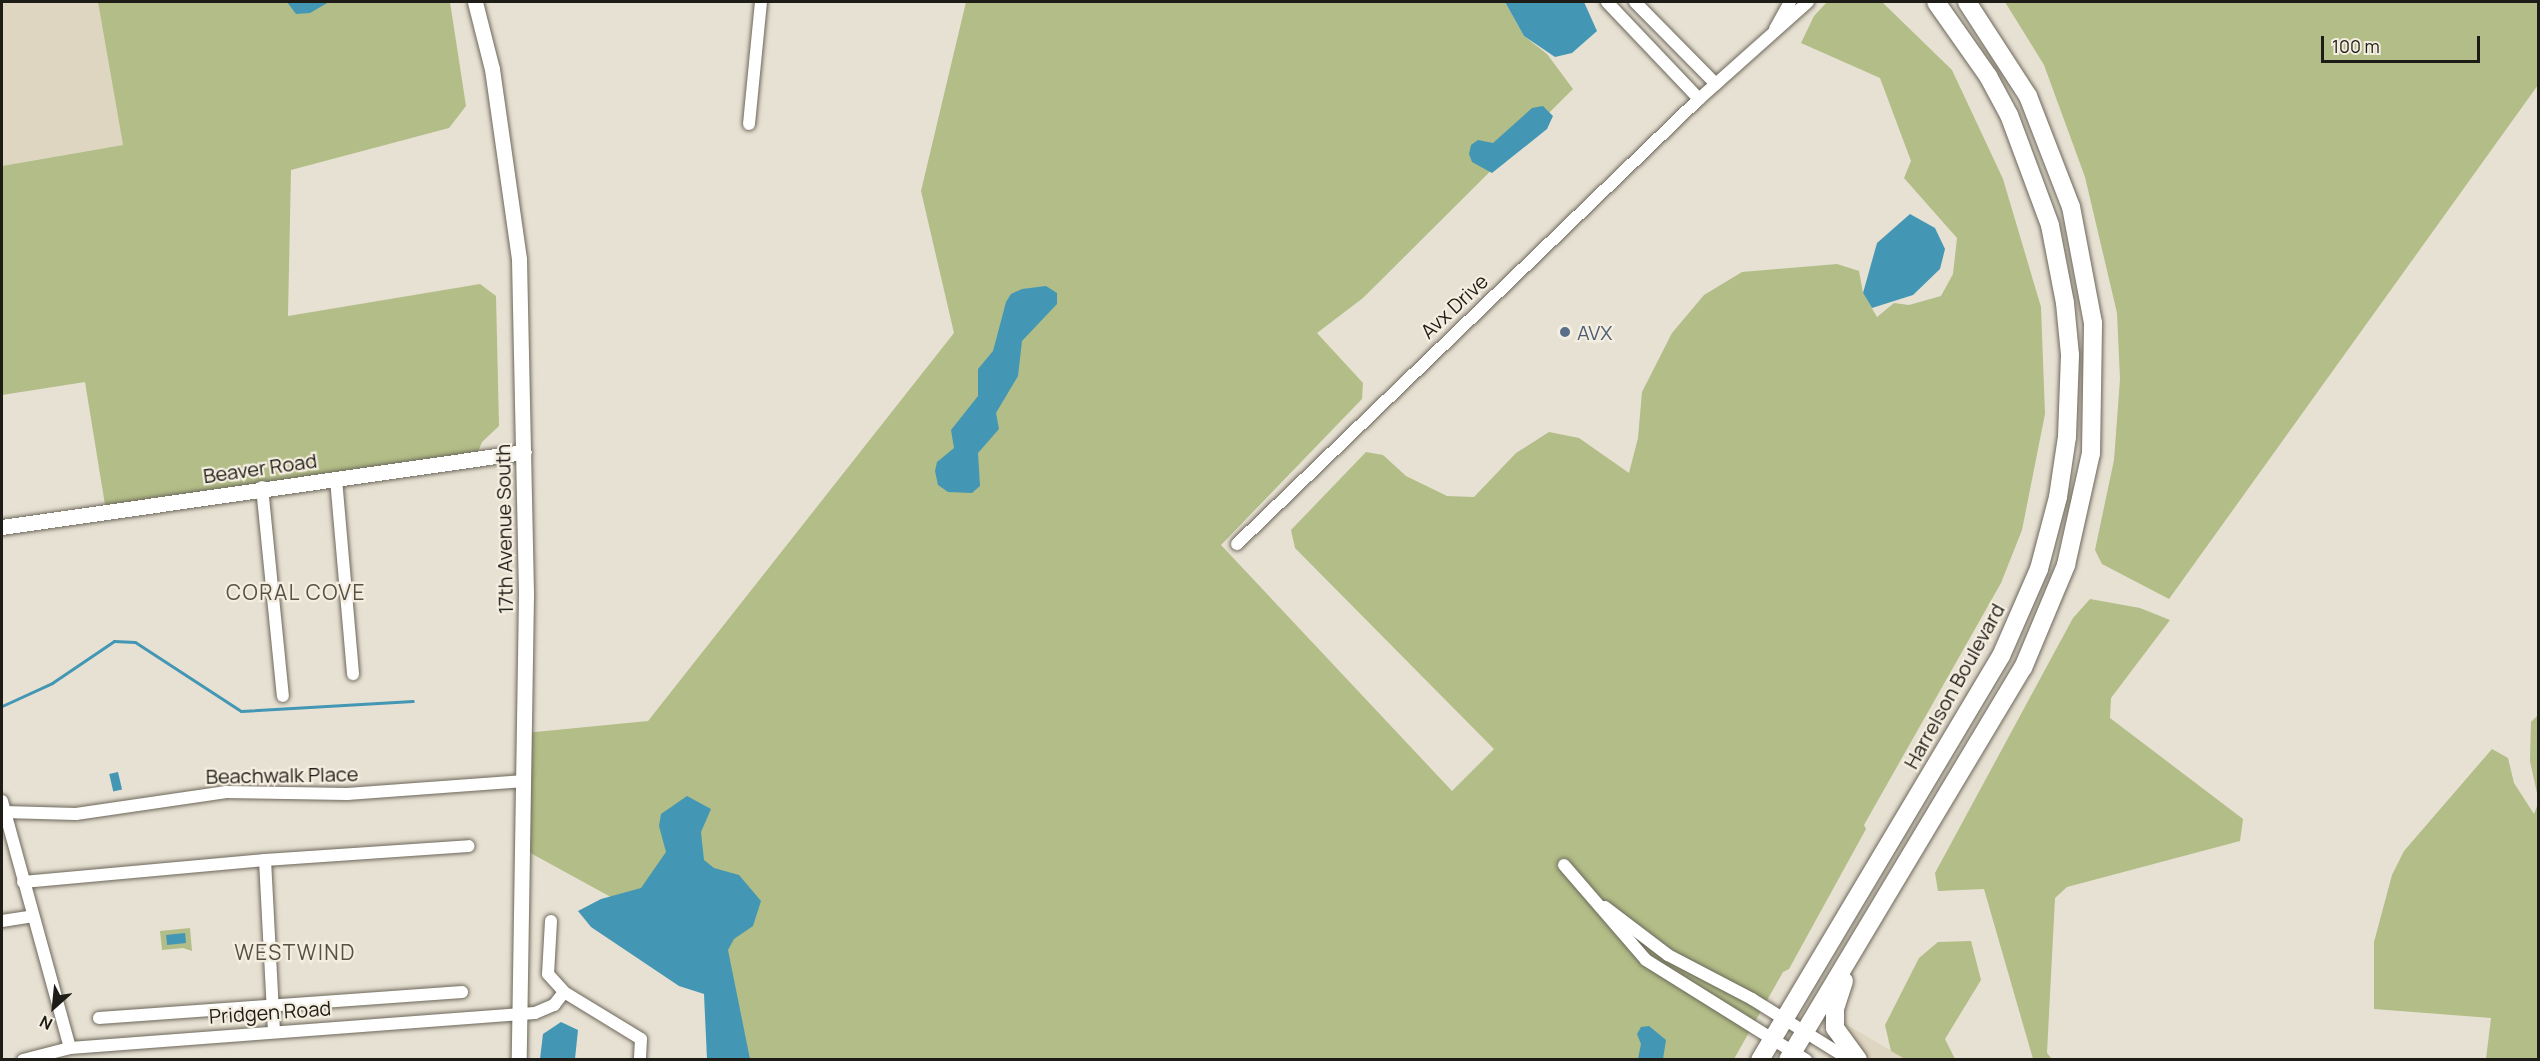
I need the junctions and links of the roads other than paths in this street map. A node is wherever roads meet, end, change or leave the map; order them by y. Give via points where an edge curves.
1 (475, 2) edge
2 (761, 2) edge
3 (1607, 2) edge
4 (1635, 2) edge
5 (1790, 2) edge
6 (1808, 2) edge
7 (1936, 2) edge
8 (1967, 2) edge
9 (1774, 30) junction
10 (1716, 84) junction
11 (1699, 99) junction
12 (749, 124) dead end
13 (524, 452) junction
14 (336, 479) junction
15 (262, 488) junction
16 (2, 527) edge
17 (1238, 544) dead end
18 (353, 675) dead end
19 (283, 696) dead end
20 (525, 781) junction
21 (3, 806) edge
22 (469, 846) dead end
23 (265, 860) junction
24 (1563, 865) dead end
25 (23, 882) junction
26 (1599, 903) junction
27 (32, 916) junction
28 (2, 921) edge
29 (551, 921) dead end
30 (1858, 944) junction
31 (462, 992) dead end
32 (564, 992) junction
33 (273, 1004) junction
34 (521, 1014) junction
35 (99, 1018) dead end
36 (1783, 1018) junction
37 (274, 1030) junction
38 (1804, 1032) junction
39 (1771, 1039) junction
40 (70, 1048) junction
41 (1795, 1057) edge
42 (23, 1059) edge
43 (519, 1059) edge
44 (640, 1059) edge
45 (1760, 1059) edge
46 (1850, 1059) edge
47 (1858, 1059) edge

1 - 13 street, 17th Avenue South via 492,69 519,259
2 - 12 street
3 - 11 street
4 - 10 street
5 - 9 street
6 - 9 street, Avx Drive
7 - 36 main road, Harrelson Boulevard via 1988,76 2009,115 2050,225 2069,333 2064,459 2039,569 2001,656
8 - 30 main road via 2028,96 2071,207 2093,323 2091,453 2066,565 2037,641
9 - 10 street, Avx Drive
10 - 11 street, Avx Drive
11 - 17 street, Avx Drive
13 - 14 street, Beaver Road
13 - 20 street, 17th Avenue South
14 - 15 street, Beaver Road
14 - 18 street
15 - 16 street, Beaver Road
15 - 19 street
20 - 21 street, Beachwalk Place via 347,794 226,792 111,812
20 - 34 street, 17th Avenue South
21 - 25 street
22 - 23 street
23 - 25 street
23 - 33 street
24 - 26 street
25 - 27 street
26 - 36 street via 1668,955
26 - 39 street via 1618,932 1646,960
27 - 28 street
27 - 40 street
29 - 32 street via 548,974
30 - 38 main road
30 - 47 main road via 1834,1018 1841,1041
31 - 33 street
32 - 34 street, Pridgen Road via 554,1005
32 - 44 street via 641,1039
33 - 35 street
33 - 37 street
34 - 37 street, Pridgen Road
34 - 43 street, 17th Avenue South
36 - 38 street
36 - 39 main road, Harrelson Boulevard
37 - 40 street, Pridgen Road
38 - 41 main road
38 - 46 street
39 - 41 street
39 - 45 main road, Harrelson Boulevard
40 - 42 street, Pridgen Road

